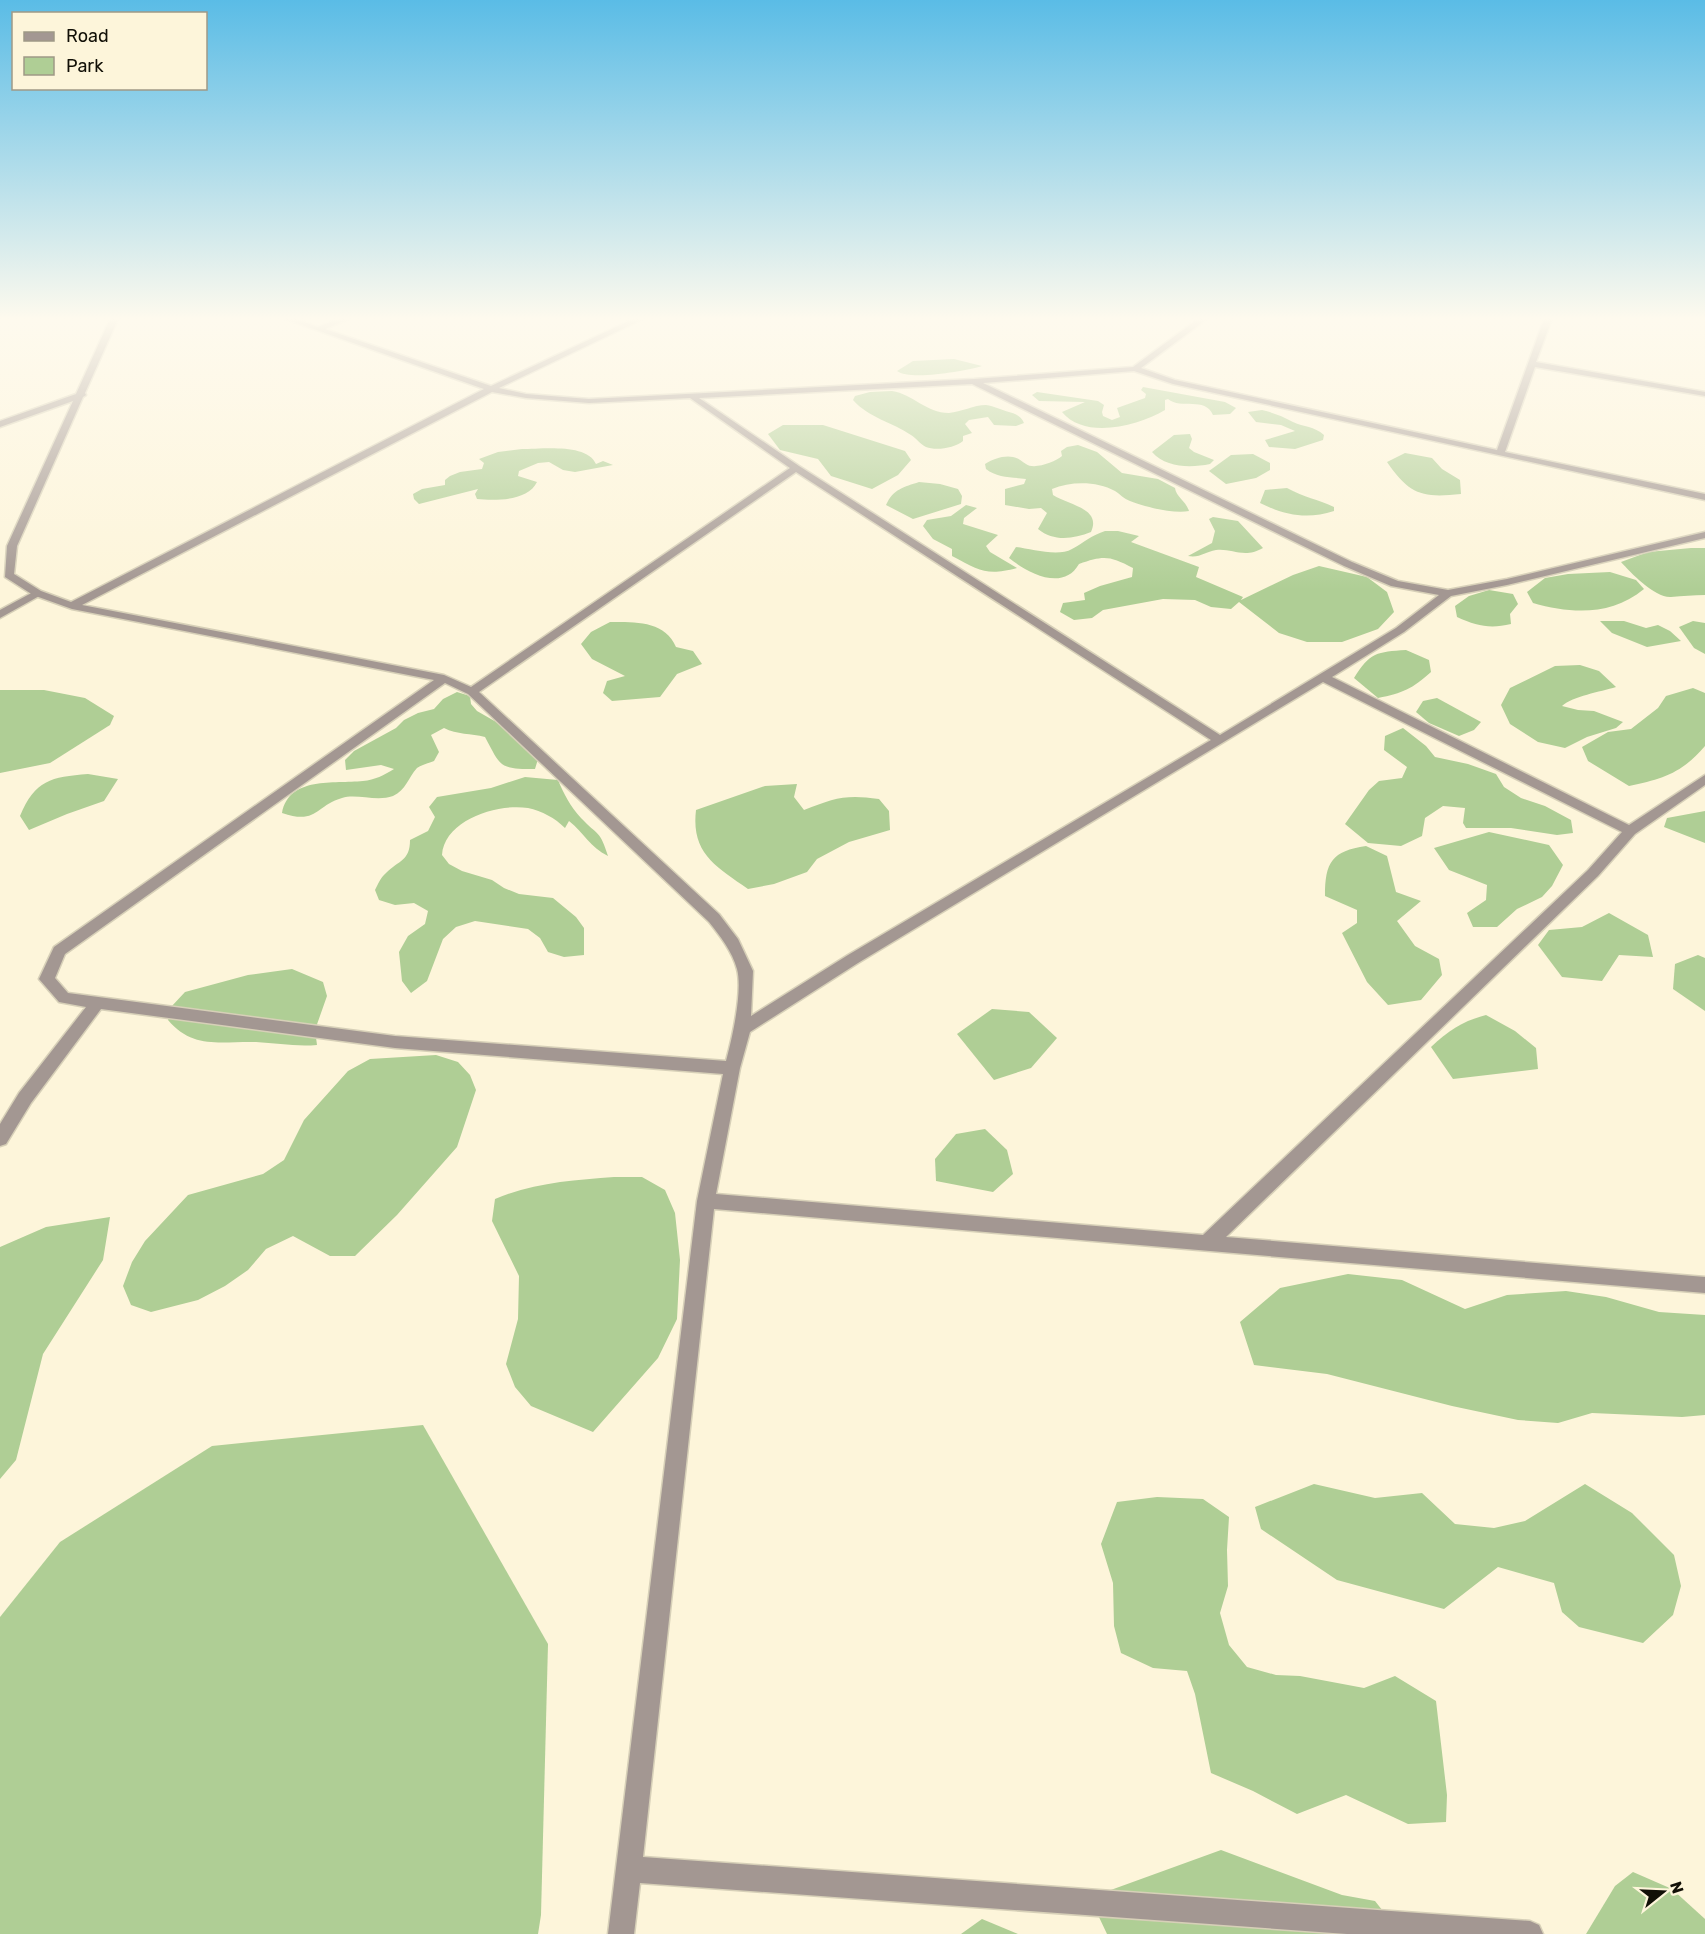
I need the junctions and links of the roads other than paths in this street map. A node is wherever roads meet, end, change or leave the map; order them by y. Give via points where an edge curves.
1 (42, 409) edge
2 (75, 409) edge
3 (452, 409) edge
4 (711, 409) edge
5 (1032, 409) edge
6 (1299, 409) edge
7 (1516, 409) edge
8 (0, 424) edge
9 (1500, 453) junction
10 (796, 468) junction
11 (1705, 497) edge
12 (1705, 535) edge
13 (38, 593) junction
14 (1448, 593) junction
15 (72, 606) junction
16 (0, 615) edge
17 (1323, 677) junction
18 (444, 678) junction
19 (472, 692) junction
20 (1220, 740) junction
21 (1705, 779) edge
22 (1630, 831) junction
23 (98, 1002) junction
24 (743, 1029) junction
25 (732, 1068) junction
26 (0, 1139) edge
27 (706, 1201) junction
28 (1207, 1243) junction
29 (1705, 1285) edge
30 (628, 1869) junction
31 (621, 1934) edge
32 (1530, 1934) edge

1 - 8 street
2 - 13 street via 12,546 9,575
3 - 15 street
4 - 10 street
5 - 14 street via 1348,564 1395,584
6 - 9 street
7 - 9 street
9 - 11 street
10 - 19 street
10 - 20 street
12 - 14 street
13 - 15 street
13 - 16 street
14 - 17 street via 1400,630
15 - 18 street
17 - 20 street
17 - 22 street
18 - 19 street
18 - 23 street via 59,951 47,979 64,998
19 - 24 street via 714,918 733,943 745,971
20 - 24 street
21 - 22 street
22 - 28 street via 1593,873
23 - 25 street via 395,1042
23 - 26 street via 25,1098
24 - 25 street
25 - 27 street
27 - 28 street
27 - 30 street
28 - 29 street
30 - 31 street
30 - 32 street

